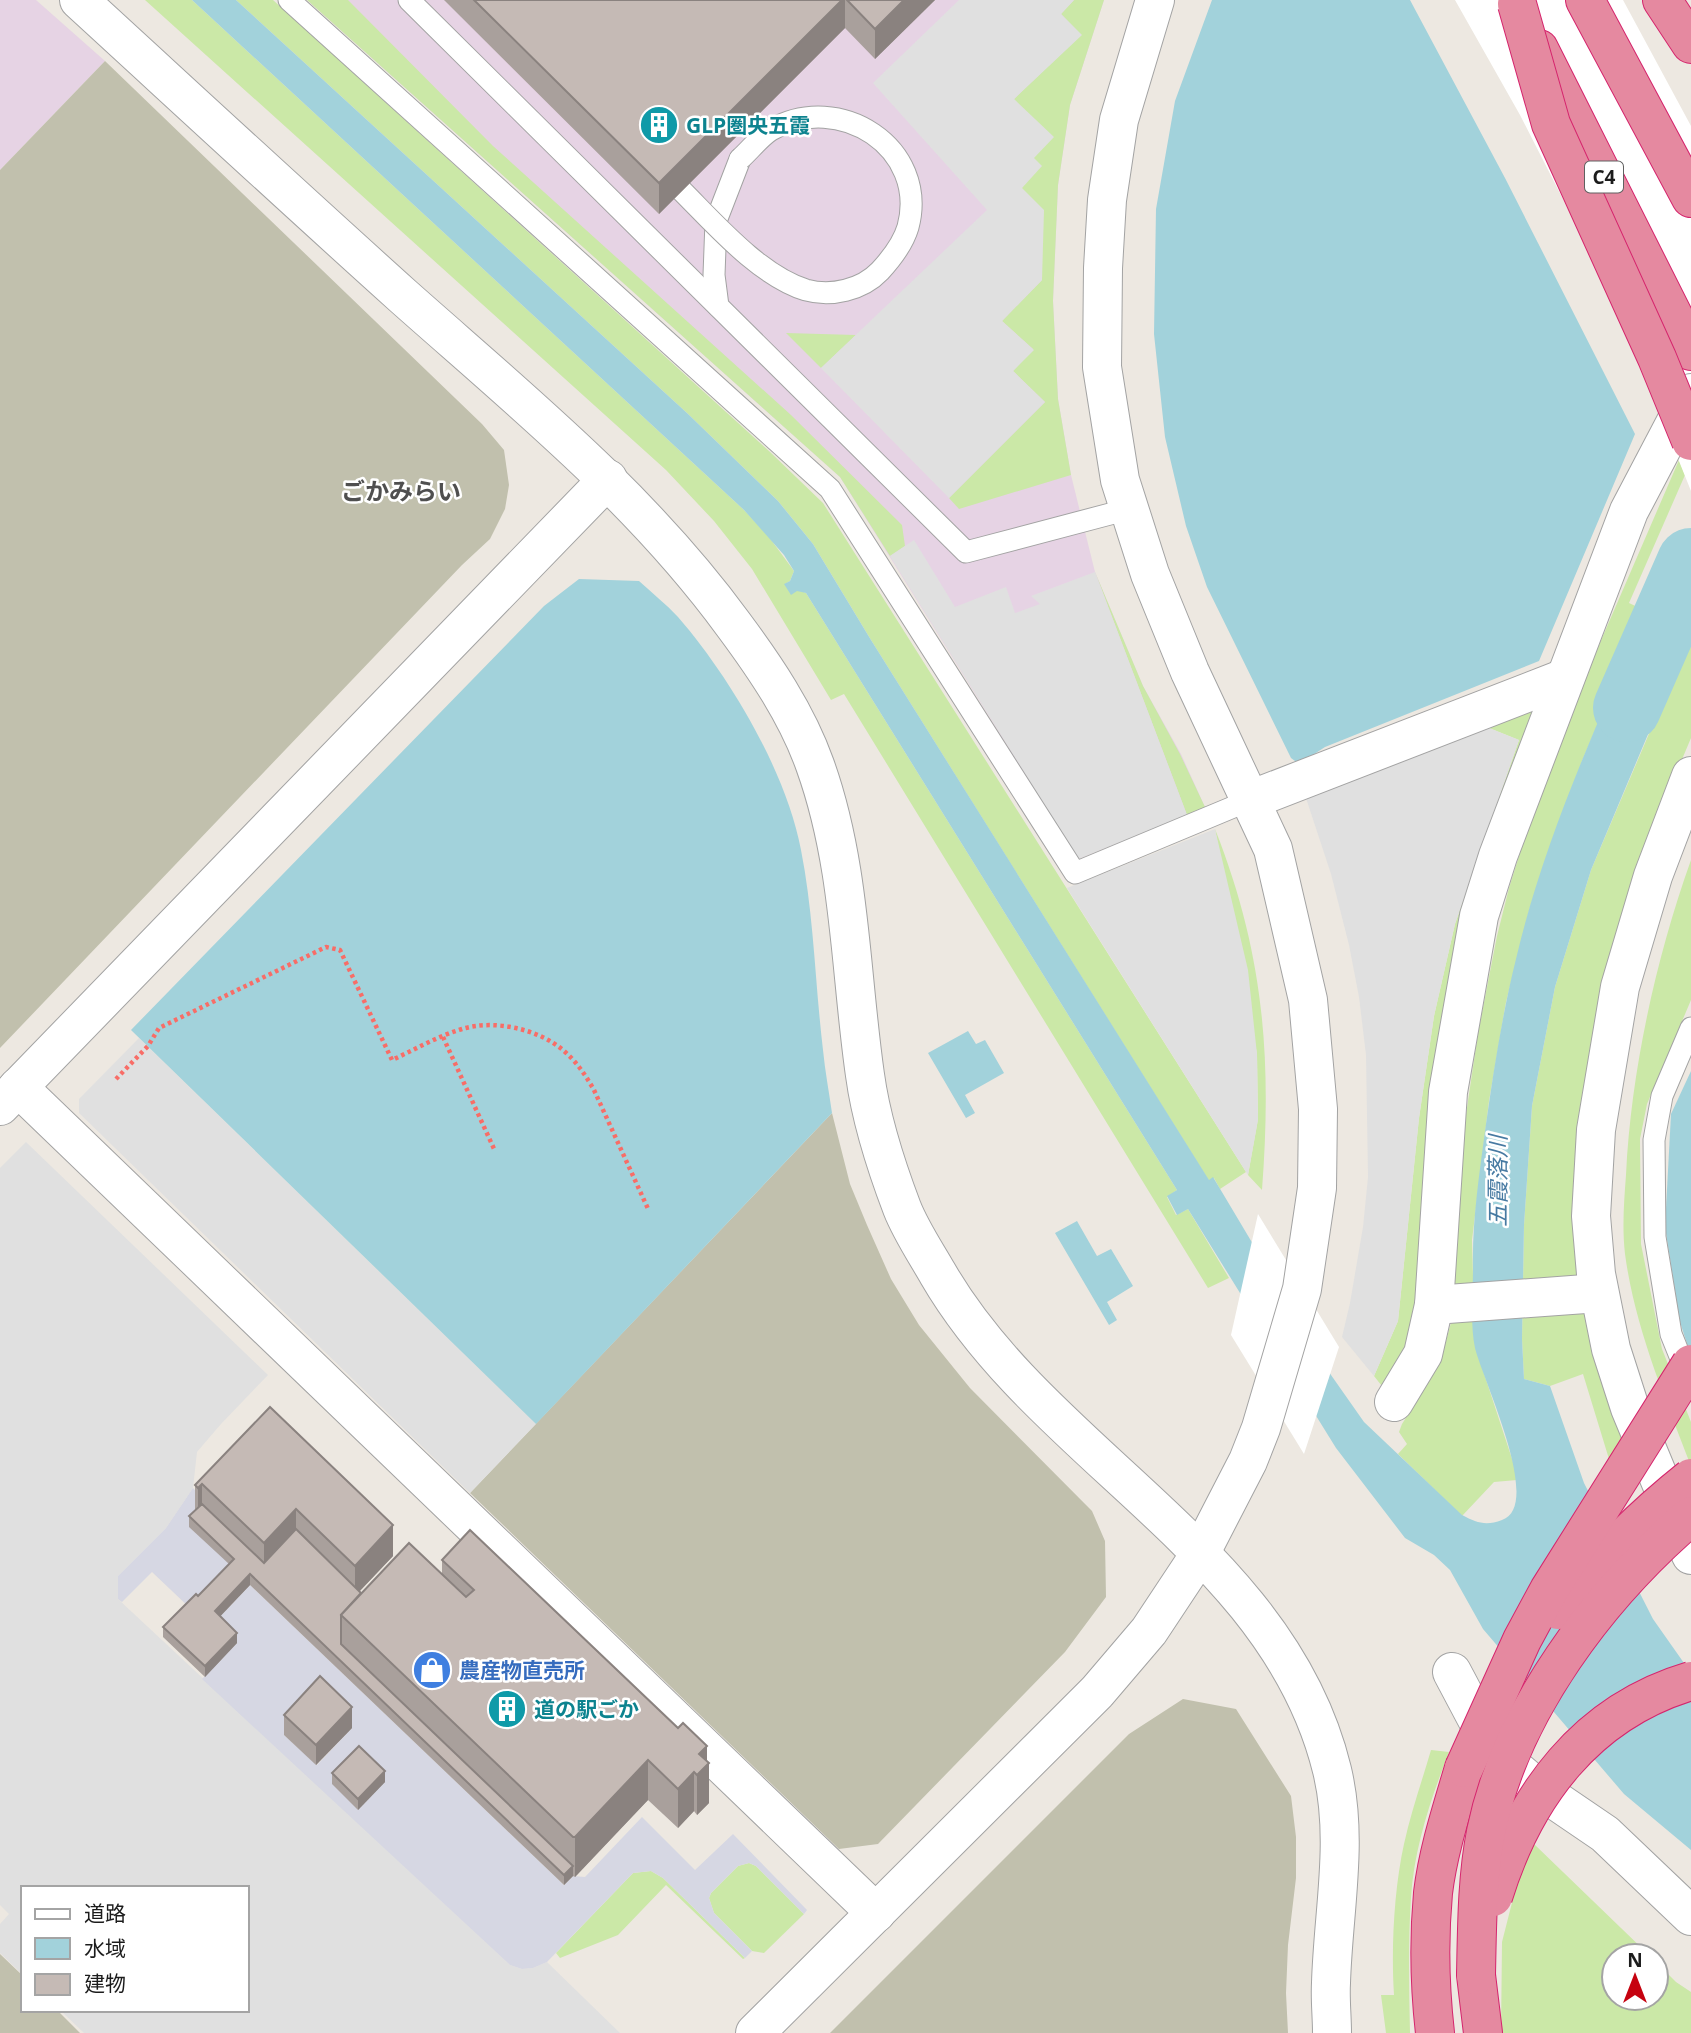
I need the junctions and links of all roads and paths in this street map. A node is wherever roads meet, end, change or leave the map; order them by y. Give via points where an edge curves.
1 (79, 0) edge
2 (289, 0) edge
3 (409, 0) edge
4 (1155, 0) edge
5 (1585, 0) edge
6 (1661, 0) edge
7 (1515, 2) edge
8 (1691, 44) edge
9 (682, 191) edge
10 (1691, 198) edge
11 (718, 306) junction
12 (1691, 351) edge
13 (1691, 393) edge
14 (1691, 441) edge
15 (608, 479) junction
16 (1129, 509) junction
17 (1565, 678) junction
18 (1691, 776) edge
19 (1250, 800) junction
20 (1691, 1028) edge
21 (443, 1037) junction
22 (116, 1079) dead end
23 (9, 1097) edge
24 (495, 1151) dead end
25 (649, 1212) dead end
26 (1599, 1293) junction
27 (1434, 1305) junction
28 (1691, 1364) edge
29 (1691, 1384) edge
30 (1394, 1402) dead end
31 (1691, 1478) edge
32 (1691, 1516) edge
33 (1200, 1554) junction
34 (1691, 1555) edge
35 (1452, 1672) dead end
36 (1691, 1681) edge
37 (1464, 1768) junction
38 (876, 1913) junction
39 (1691, 1916) edge
40 (1476, 1975) junction
41 (755, 2033) edge
42 (1332, 2033) edge
43 (1435, 2033) edge
44 (1482, 2033) edge

1 - 15 street
2 - 19 lane via 830,489 1074,873
3 - 11 lane
4 - 16 street via 1119,120 1104,255 1102,366
5 - 10 highway
6 - 8 highway
7 - 12 highway, C4, bridge
7 - 14 highway, bridge via 1551,124
9 - 11 lane, bridge via 738,247 780,278 806,290 830,293 872,280 895,254 908,226 910,198 904,169 888,146 865,128 836,117 806,117 771,130 740,159 716,221 714,275
11 - 16 lane via 966,552
13 - 17 street via 1629,511
15 - 23 street
15 - 33 street via 698,576 763,664 814,763 837,846 849,917 866,1081 903,1213 948,1291 1000,1357
16 - 19 street via 1155,586
17 - 19 street
17 - 27 street via 1479,916 1448,1093
18 - 26 street via 1653,876 1620,987 1596,1130 1591,1216
19 - 33 street via 1273,849 1308,1000 1318,1110 1317,1174 1302,1289 1269,1404 1248,1461
20 - 29 lane via 1662,1096 1654,1140 1655,1237 1671,1334
21 - 22 path via 392,1060 340,950 326,947 159,1028
21 - 24 path
21 - 25 path via 487,1024 534,1034 564,1050 594,1090
23 - 38 street
26 - 27 street
26 - 34 street via 1630,1408
27 - 30 street via 1423,1354
28 - 37 highway, bridge via 1549,1590
31 - 37 highway, bridge via 1628,1532 1559,1609
32 - 40 highway, bridge via 1627,1576 1597,1612 1552,1676 1514,1745 1486,1831
33 - 38 street via 1149,1631 1097,1692
33 - 42 street via 1241,1598 1287,1660 1307,1698 1332,1771 1340,1838
35 - 39 street via 1479,1723 1507,1762 1605,1834
36 - 40 highway, bridge via 1638,1703 1596,1731 1561,1764 1525,1819 1502,1869
37 - 43 highway via 1433,1893
38 - 41 street
40 - 44 highway

